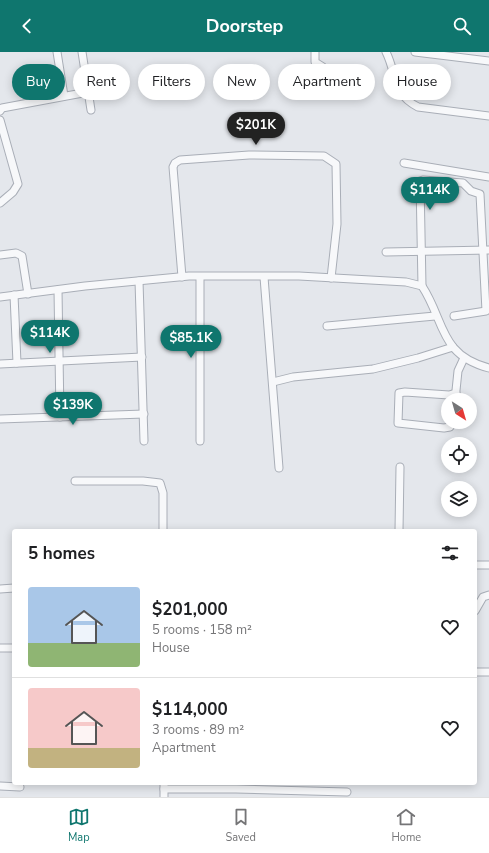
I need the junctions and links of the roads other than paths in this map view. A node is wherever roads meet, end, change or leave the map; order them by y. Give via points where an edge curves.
1 (57, 52) edge
2 (82, 52) edge
3 (315, 52) edge
4 (386, 52) edge
5 (415, 52) edge
6 (489, 61) edge
7 (59, 64) edge
8 (84, 64) edge
9 (318, 64) edge
10 (43, 100) edge
11 (89, 100) edge
12 (91, 110) dead end
13 (0, 111) edge
14 (489, 116) edge
15 (0, 120) edge
16 (404, 163) dead end
17 (489, 177) edge
18 (0, 203) edge
19 (486, 250) edge
20 (422, 251) junction
21 (386, 252) dead end
22 (0, 255) edge
23 (182, 277) junction
24 (200, 277) junction
25 (264, 277) junction
26 (331, 278) junction
27 (139, 281) junction
28 (422, 286) junction
29 (58, 290) junction
30 (28, 294) junction
31 (14, 295) junction
32 (0, 297) edge
33 (436, 316) junction
34 (454, 316) dead end
35 (327, 326) dead end
36 (453, 347) junction
37 (142, 357) junction
38 (464, 358) junction
39 (60, 361) junction
40 (17, 363) junction
41 (0, 364) edge
42 (489, 368) edge
43 (273, 382) junction
44 (455, 393) edge
45 (441, 394) edge
46 (144, 414) junction
47 (60, 417) junction
48 (0, 419) edge
49 (441, 428) edge
50 (144, 441) dead end
51 (200, 441) dead end
52 (400, 467) dead end
53 (279, 468) dead end
54 (75, 481) dead end
55 (163, 529) edge
56 (399, 529) edge
57 (477, 565) edge
58 (489, 565) edge
59 (12, 588) edge
60 (0, 589) edge
61 (489, 595) edge
62 (477, 608) edge
63 (0, 648) edge
64 (12, 648) edge
65 (477, 672) edge
66 (489, 672) edge
67 (0, 786) edge
68 (164, 786) edge
69 (20, 787) dead end
70 (347, 792) dead end
71 (164, 797) edge

1 - 7 street
2 - 8 street
3 - 9 street via 315,62
4 - 14 street via 397,87 412,104 418,107
5 - 6 street
10 - 13 street via 2,108
11 - 12 street
15 - 18 street via 18,184
16 - 17 street
19 - 20 street
19 - 20 street via 480,194 471,191 463,183 423,180 420,184
19 - 34 street via 486,311
20 - 21 street
20 - 28 street
22 - 30 street via 17,253 22,256
23 - 24 street
23 - 26 street via 175,163 180,160 249,155 324,156 336,164 337,224
23 - 27 street
24 - 25 street
24 - 51 street
25 - 26 street
25 - 43 street
26 - 28 street via 406,282
27 - 29 street
27 - 37 street
28 - 33 street via 428,294
29 - 30 street
29 - 39 street
30 - 31 street
31 - 32 street
31 - 40 street
33 - 35 street
33 - 36 street
36 - 38 street
36 - 43 street via 373,369 293,377
37 - 39 street
37 - 46 street
38 - 42 street
38 - 44 street via 458,372
39 - 40 street
39 - 47 street
40 - 41 street
43 - 53 street
45 - 49 street via 399,393 398,423
46 - 47 street
46 - 50 street
47 - 48 street
52 - 56 street
54 - 55 street via 143,480 160,484 164,493
57 - 58 street
59 - 60 street
61 - 62 street via 483,598
63 - 64 street
65 - 66 street
67 - 69 street
68 - 70 street
68 - 71 street

